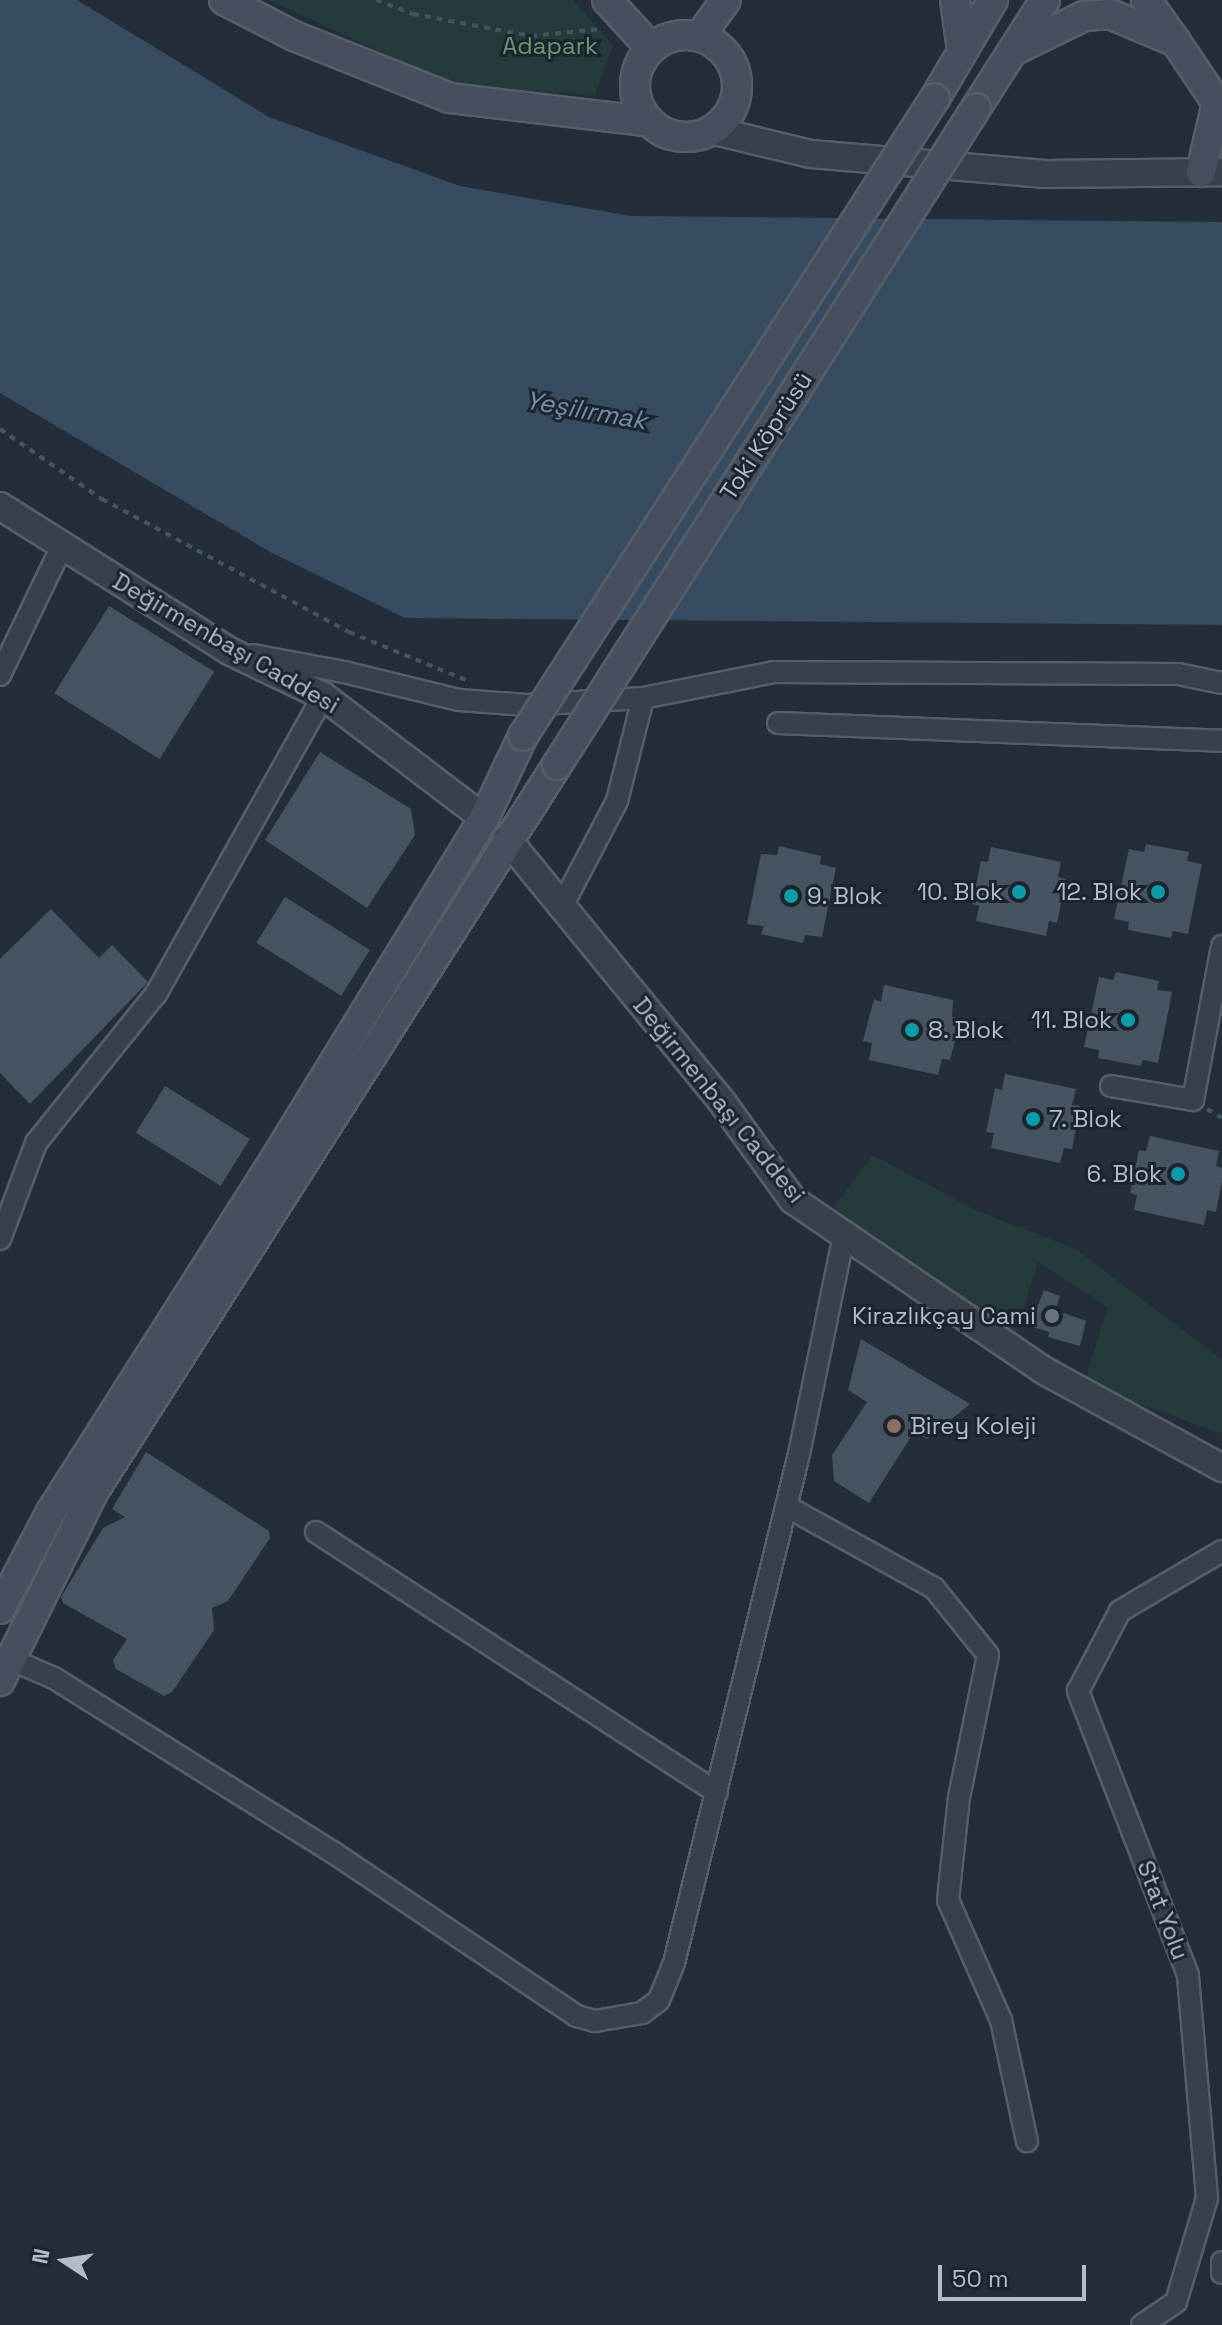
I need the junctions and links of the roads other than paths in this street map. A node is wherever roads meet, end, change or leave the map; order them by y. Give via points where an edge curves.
1 (224, 0) edge
2 (607, 0) edge
3 (726, 0) edge
4 (955, 0) edge
5 (993, 0) edge
6 (1045, 0) edge
7 (1146, 0) edge
8 (700, 36) junction
9 (1176, 42) junction
10 (651, 48) junction
11 (962, 50) junction
12 (1013, 51) junction
13 (650, 122) junction
14 (711, 130) junction
15 (1211, 172) edge
16 (0, 506) edge
17 (62, 546) junction
18 (229, 651) junction
19 (0, 675) edge
20 (1222, 683) edge
21 (323, 696) junction
22 (643, 698) junction
23 (778, 723) dead end
24 (1222, 741) edge
25 (484, 818) junction
26 (507, 839) junction
27 (562, 906) junction
28 (1222, 946) edge
29 (1111, 1086) dead end
30 (844, 1235) junction
31 (0, 1239) edge
32 (1221, 1468) edge
33 (786, 1506) junction
34 (316, 1532) dead end
35 (1222, 1551) edge
36 (0, 1609) edge
37 (5, 1670) edge
38 (717, 1792) junction
39 (1027, 2141) dead end
40 (1222, 2262) edge
41 (1222, 2273) edge
42 (1142, 2325) edge

1 - 13 main road via 294,36 450,98
2 - 10 main road
3 - 8 main road
4 - 11 main road
5 - 11 main road
6 - 12 main road, Toki Köprüsü
7 - 9 main road
8 - 10 main road via 666,39
8 - 14 main road via 721,50 735,71 733,106
9 - 12 main road via 1110,14 1084,16
9 - 15 main road via 1217,103
10 - 13 main road via 636,77 635,93
11 - 25 main road, bridge via 523,736
12 - 26 main road, Toki Köprüsü, bridge
13 - 14 main road via 679,137
14 - 15 street via 811,154 1014,172
16 - 17 street, Değirmenbaşı Caddesi
17 - 18 street, Değirmenbaşı Caddesi
17 - 19 street
18 - 21 street, Değirmenbaşı Caddesi
18 - 22 street via 459,700 527,705
20 - 22 street via 1178,674 774,672
21 - 25 street, Değirmenbaşı Caddesi
21 - 31 street via 156,994 36,1143
22 - 27 street via 617,801
23 - 24 street
25 - 36 main road via 51,1512
26 - 27 street, Değirmenbaşı Caddesi
26 - 37 main road, Toki Köprüsü via 94,1491
27 - 30 street, Değirmenbaşı Caddesi via 722,1102 793,1200
28 - 29 street via 1193,1100
30 - 32 street, Değirmenbaşı Caddesi via 1043,1370
30 - 33 street
33 - 38 street
33 - 39 street via 934,1588 988,1655 959,1797 948,1900 1001,2020
34 - 38 street
35 - 42 street, Stat Yolu via 1120,1611 1078,1691 1188,1975 1207,2198 1176,2302
37 - 38 street via 54,1678 334,1853 577,2016 595,2021 642,2013 659,2000 674,1963
40 - 41 street

